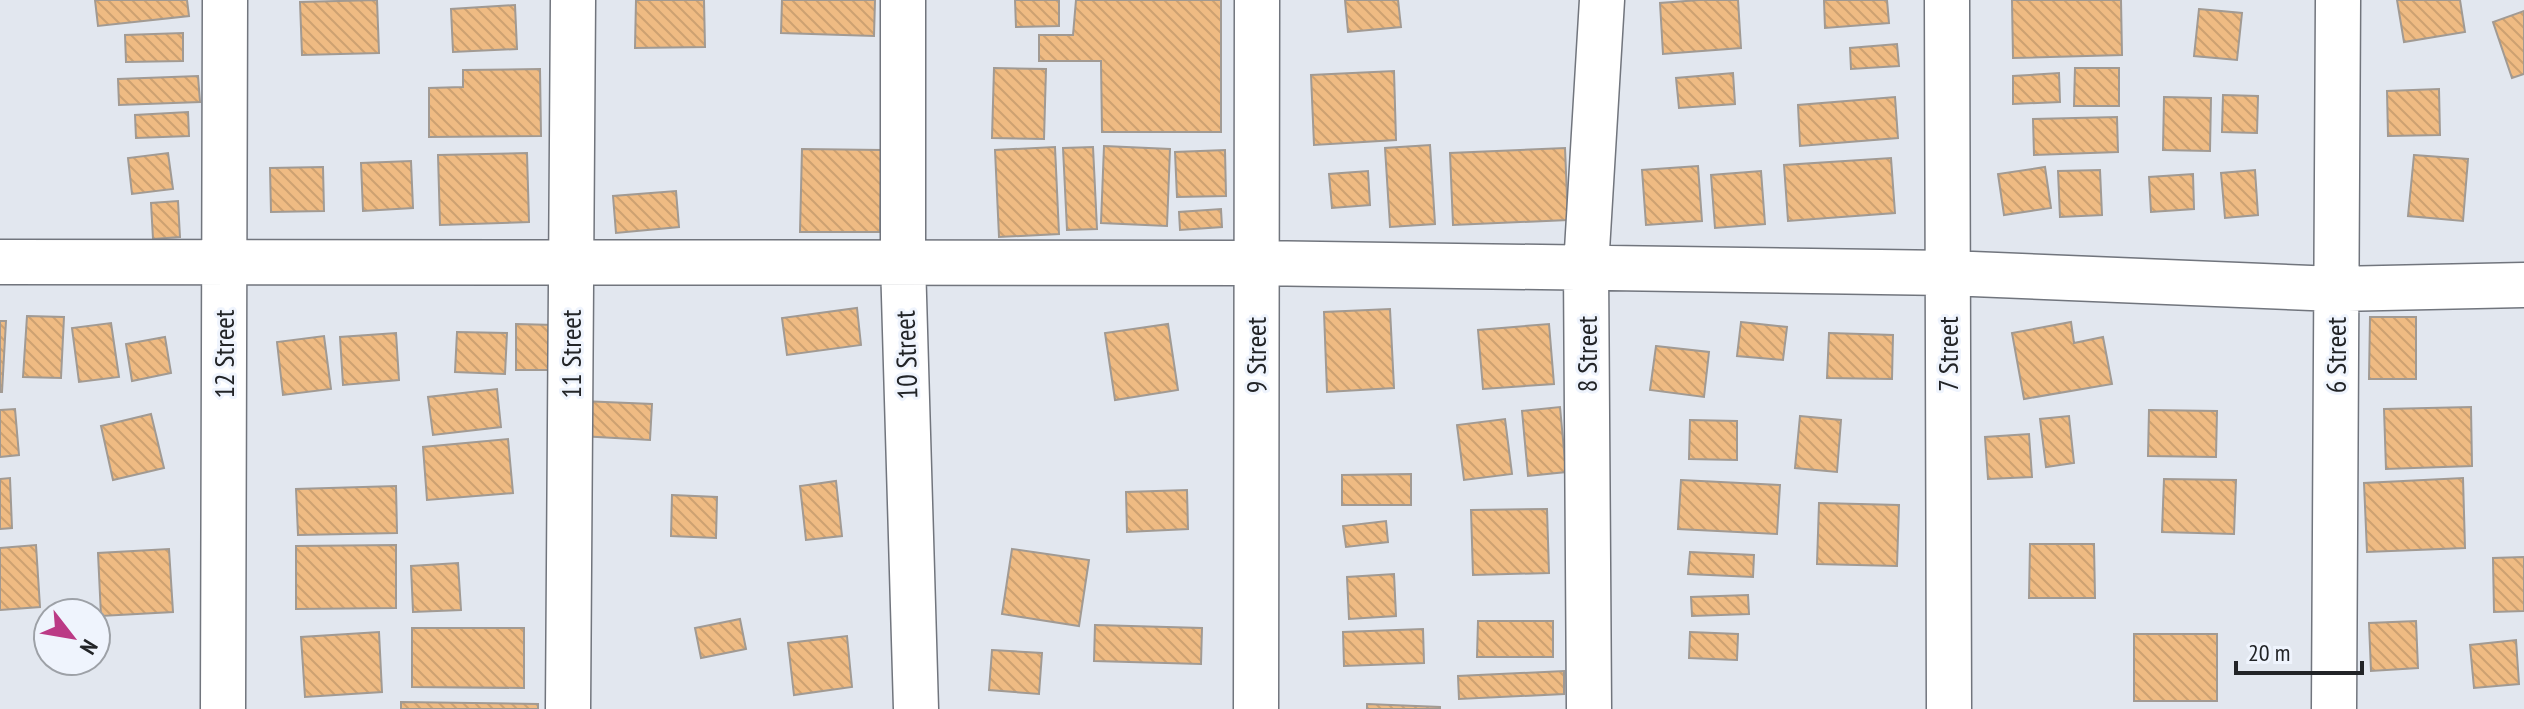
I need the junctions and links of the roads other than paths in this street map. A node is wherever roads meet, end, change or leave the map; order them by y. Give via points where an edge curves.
1 (225, 0) edge
2 (573, 0) edge
3 (903, 0) edge
4 (1257, 0) edge
5 (1602, 0) edge
6 (1947, 0) edge
7 (2338, 0) edge
8 (0, 262) edge
9 (224, 262) junction
10 (571, 262) junction
11 (903, 262) junction
12 (1257, 263) junction
13 (1586, 267) junction
14 (1948, 273) junction
15 (2524, 285) edge
16 (2336, 289) junction
17 (223, 709) edge
18 (568, 709) edge
19 (916, 709) edge
20 (1256, 709) edge
21 (1589, 709) edge
22 (1949, 709) edge
23 (2334, 709) edge

1 - 9 street, 12 Street
2 - 10 street, 11 Street
3 - 11 street, 10 Street
4 - 12 street, 9 Street
5 - 13 street, 8 Street
6 - 14 street, 7 Street
7 - 16 street, 6 Street
8 - 9 street
9 - 10 street
9 - 17 street, 12 Street
10 - 11 street
10 - 18 street, 11 Street
11 - 12 street
11 - 19 street, 10 Street
12 - 13 street
12 - 20 street, 9 Street
13 - 14 street
13 - 21 street, 8 Street
14 - 16 street
14 - 22 street, 7 Street
15 - 16 street
16 - 23 street, 6 Street

